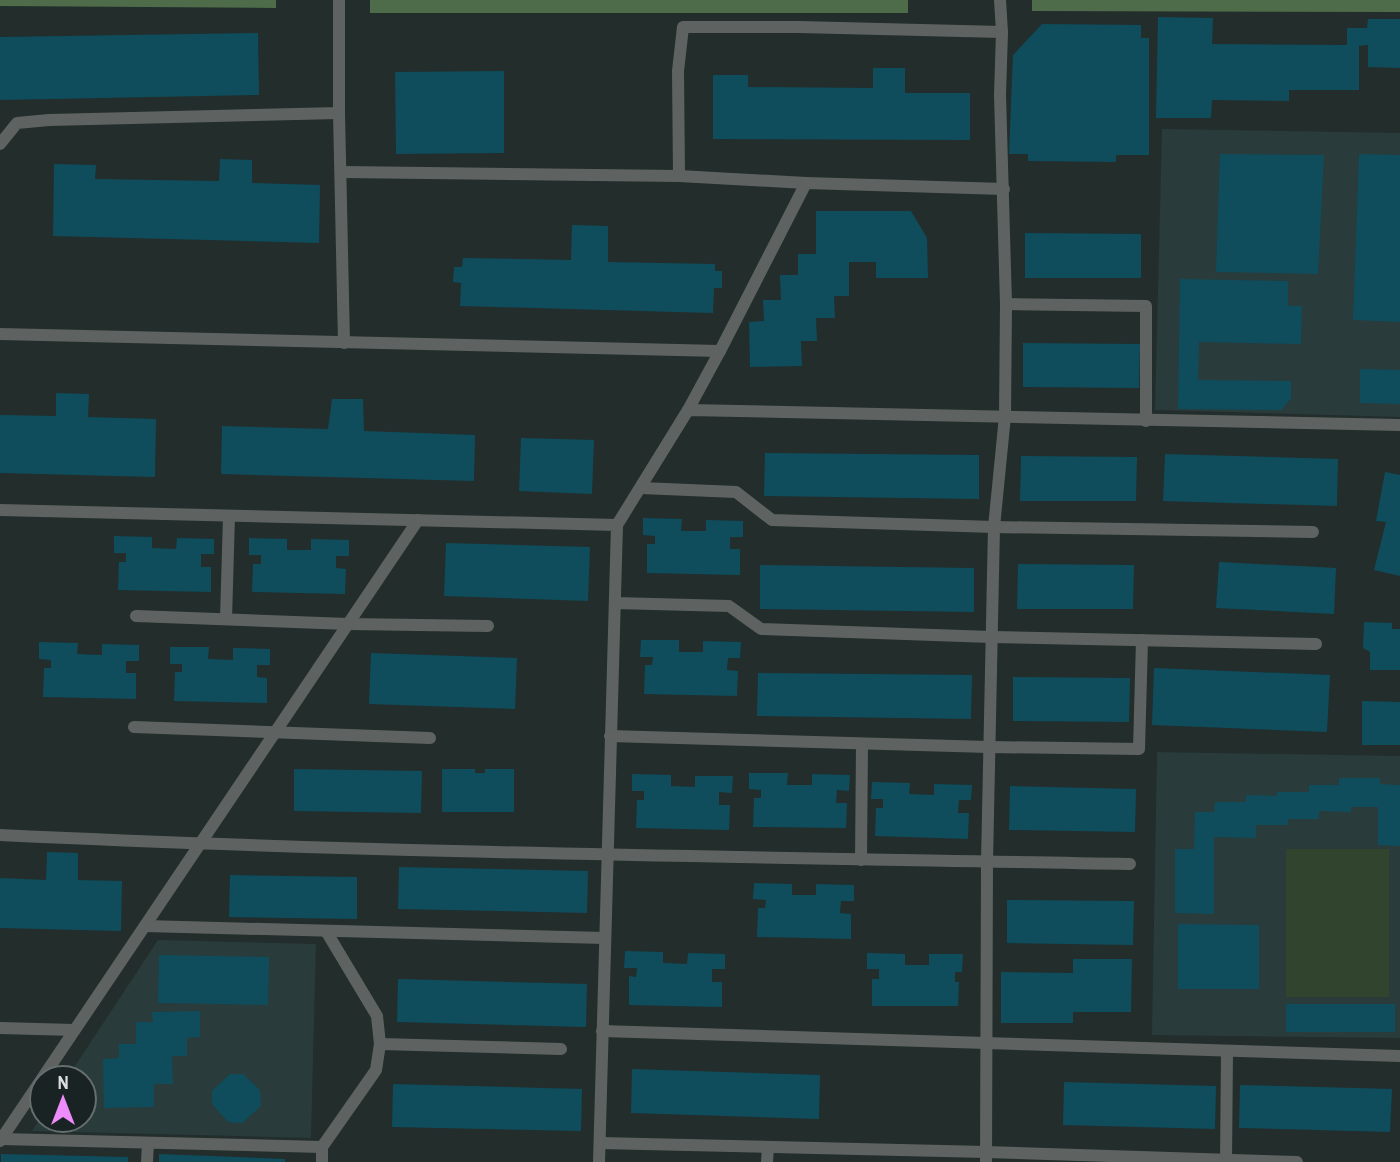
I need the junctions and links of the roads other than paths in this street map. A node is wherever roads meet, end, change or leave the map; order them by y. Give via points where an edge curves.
1 (339, 0) edge
2 (1000, 0) edge
3 (1002, 32) junction
4 (340, 113) junction
5 (0, 144) edge
6 (342, 172) junction
7 (679, 176) junction
8 (806, 183) junction
9 (1004, 189) junction
10 (1006, 304) junction
11 (0, 334) edge
12 (344, 343) junction
13 (720, 351) junction
14 (688, 410) junction
15 (1005, 416) junction
16 (1146, 421) junction
17 (1400, 425) edge
18 (641, 488) junction
19 (0, 510) edge
20 (229, 516) junction
21 (418, 520) junction
22 (617, 526) junction
23 (994, 527) junction
24 (1313, 533) dead end
25 (615, 603) junction
26 (136, 616) dead end
27 (226, 620) junction
28 (348, 624) junction
29 (488, 626) dead end
30 (991, 637) junction
31 (1142, 640) junction
32 (1316, 643) dead end
33 (134, 727) dead end
34 (274, 733) junction
35 (610, 736) junction
36 (430, 737) dead end
37 (862, 744) junction
38 (989, 747) junction
39 (0, 835) edge
40 (201, 844) junction
41 (607, 855) junction
42 (861, 860) junction
43 (987, 862) junction
44 (1129, 864) dead end
45 (145, 926) junction
46 (326, 931) junction
47 (605, 938) junction
48 (0, 1028) edge
49 (74, 1030) junction
50 (602, 1031) junction
51 (987, 1042) junction
52 (380, 1044) junction
53 (561, 1049) dead end
54 (1227, 1051) junction
55 (1400, 1056) edge
56 (1, 1140) edge
57 (148, 1143) junction
58 (600, 1143) junction
59 (322, 1147) junction
60 (768, 1147) junction
61 (986, 1157) edge
62 (1226, 1161) edge
63 (147, 1162) edge
64 (321, 1162) edge
65 (599, 1162) edge
66 (767, 1162) edge
67 (1297, 1162) edge

1 - 4 lane
2 - 3 lane
3 - 7 lane via 683,27 678,71
3 - 9 lane
4 - 5 lane via 16,123
4 - 6 lane
6 - 7 lane
6 - 12 lane
7 - 8 lane
8 - 9 lane
8 - 13 lane
9 - 10 lane
10 - 15 lane
10 - 16 lane via 1146,306
11 - 12 lane
12 - 13 lane
13 - 14 lane
14 - 15 lane
14 - 18 lane
15 - 16 lane
15 - 23 lane
16 - 17 lane
18 - 22 lane
18 - 23 lane via 736,492 772,520
19 - 20 lane
20 - 21 lane
20 - 27 lane
21 - 22 lane
21 - 28 lane
22 - 25 lane
23 - 24 lane
23 - 30 lane
25 - 30 lane via 729,606 761,629
25 - 35 lane
26 - 27 lane
27 - 28 lane
28 - 29 lane
28 - 34 lane
30 - 31 lane
30 - 38 lane
31 - 32 lane
31 - 38 lane via 1139,749
33 - 34 lane
34 - 36 lane
34 - 40 lane
35 - 37 lane
35 - 41 lane
37 - 38 lane
37 - 42 lane
38 - 43 lane
39 - 40 lane
40 - 41 lane
40 - 45 lane
41 - 42 lane
41 - 47 lane
42 - 43 lane
43 - 44 lane
43 - 51 lane
45 - 46 lane
45 - 49 lane
46 - 47 lane
46 - 52 lane via 377,1017
47 - 50 lane
48 - 49 lane
49 - 56 lane
50 - 51 lane
50 - 58 lane
51 - 54 lane
51 - 61 lane
52 - 53 lane
52 - 59 lane via 376,1070
54 - 55 lane
54 - 62 lane
56 - 57 lane
57 - 59 lane
57 - 63 lane
58 - 60 lane
58 - 65 lane
59 - 64 lane
60 - 61 lane
60 - 66 lane
61 - 62 lane
62 - 67 lane

